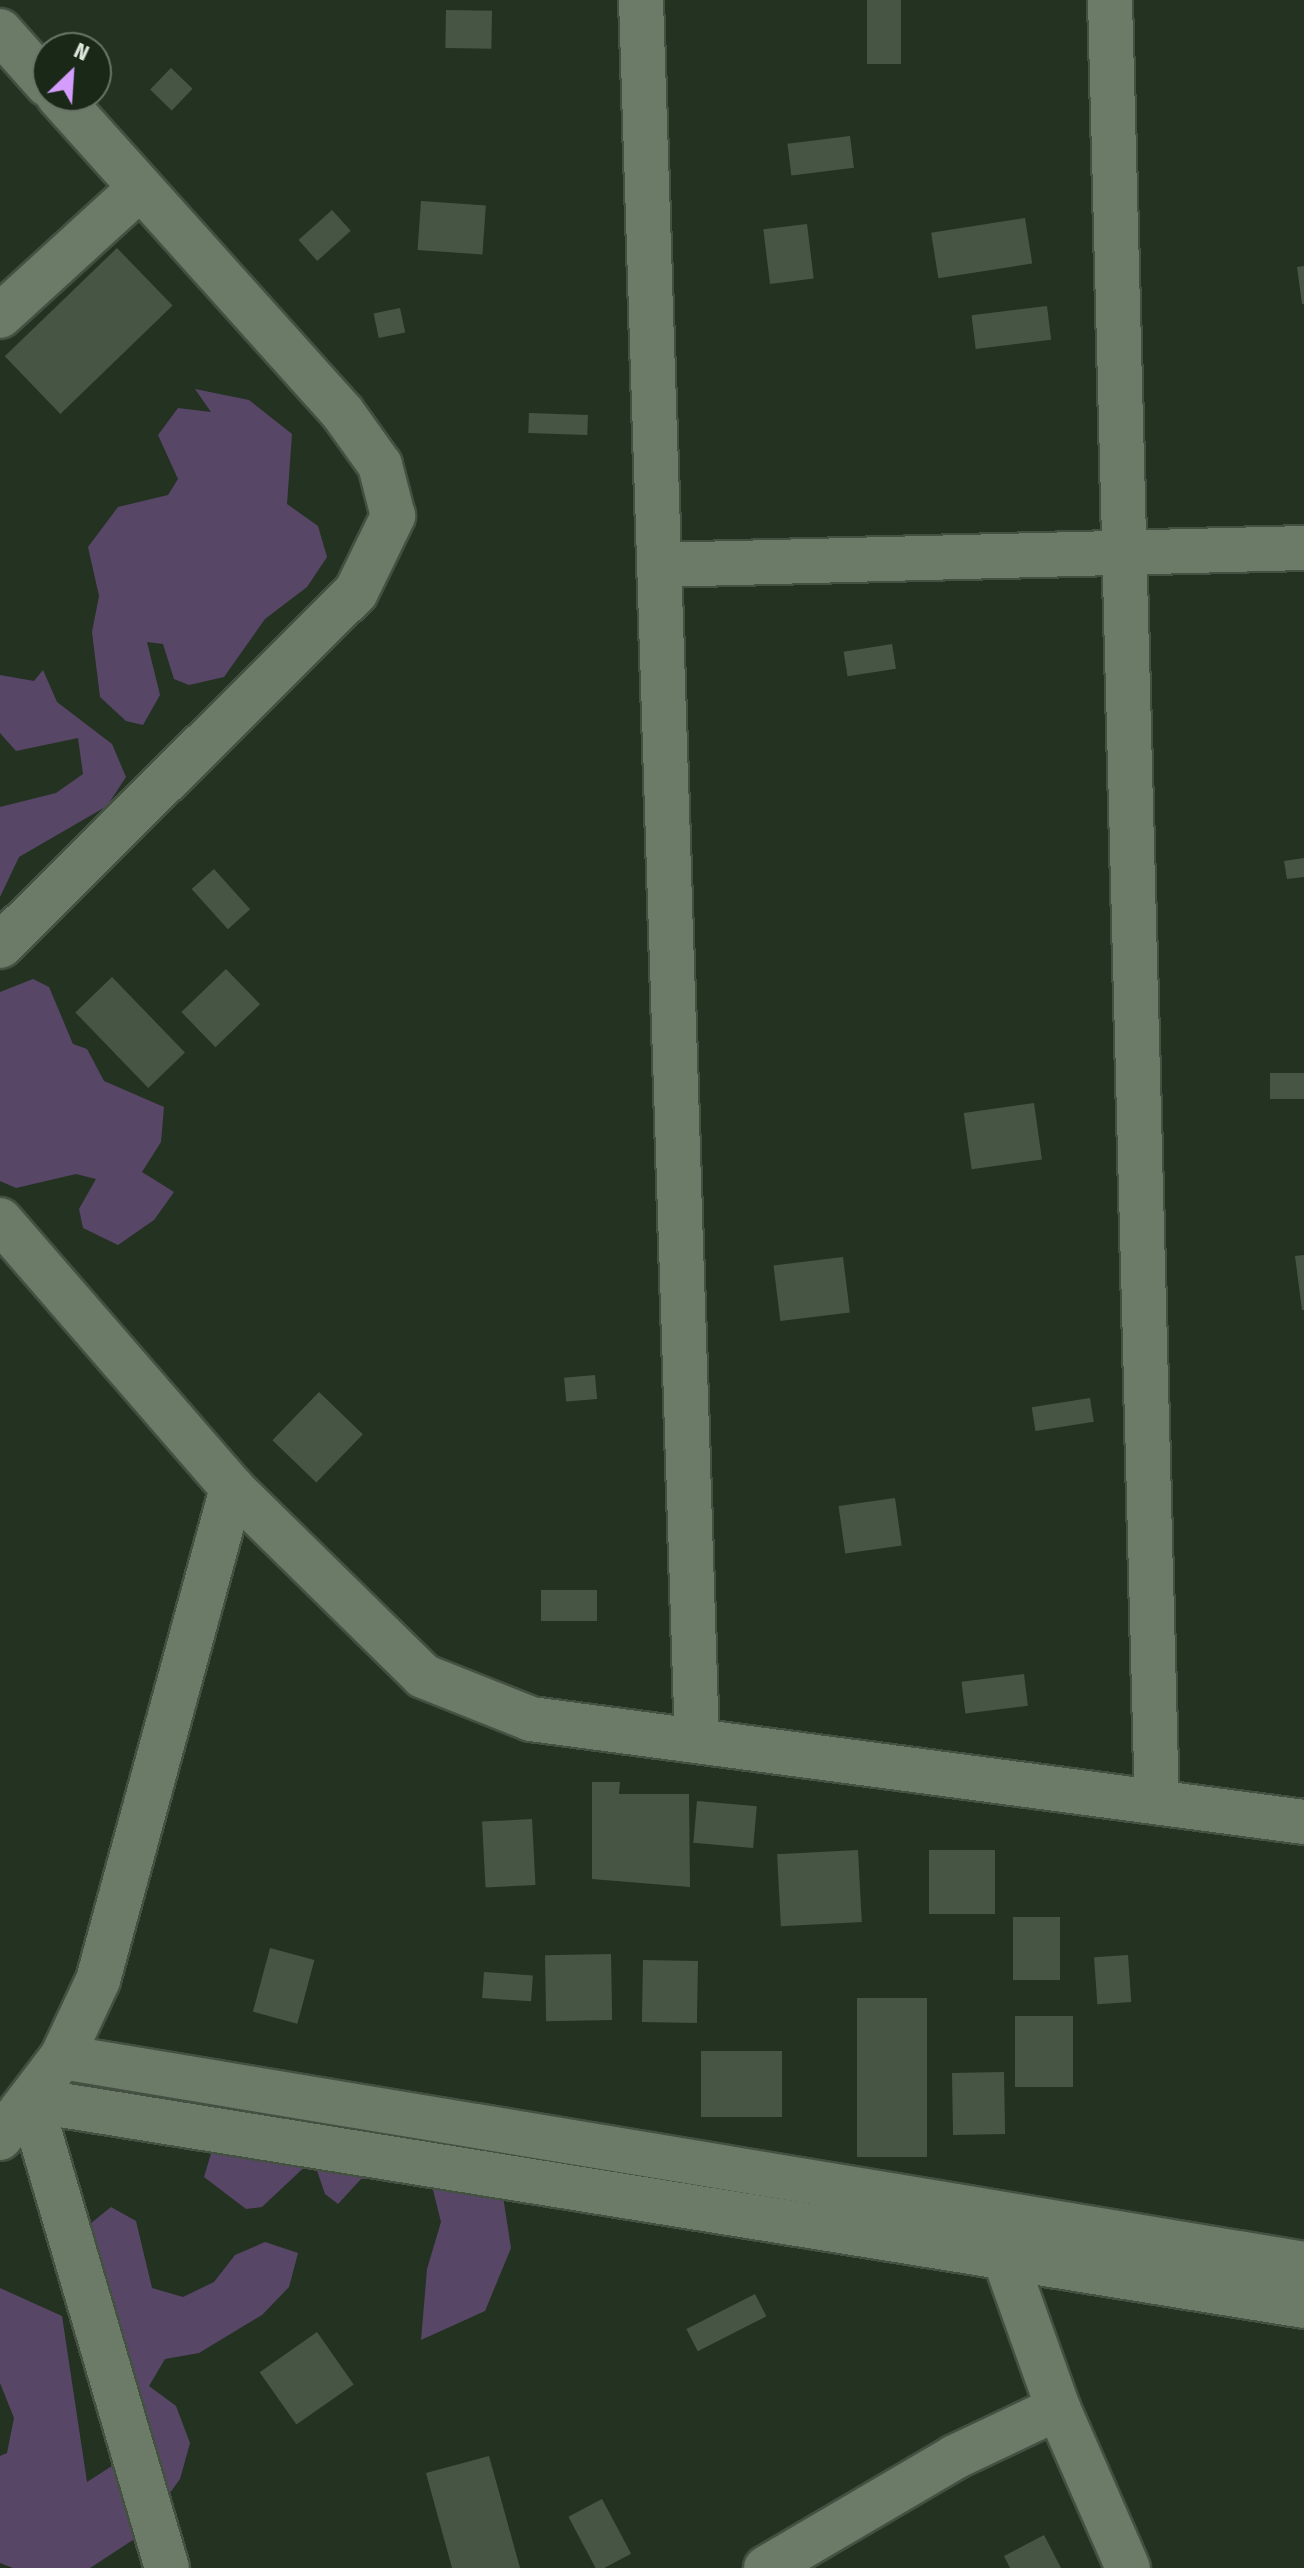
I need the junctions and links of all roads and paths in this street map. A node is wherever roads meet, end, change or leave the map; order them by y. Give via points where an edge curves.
1 (641, 0) edge
2 (1110, 0) edge
3 (0, 31) edge
4 (32, 67) edge
5 (72, 112) edge
6 (140, 188) junction
7 (0, 316) edge
8 (1304, 548) edge
9 (1125, 552) junction
10 (659, 565) junction
11 (0, 946) edge
12 (0, 1220) edge
13 (232, 1488) junction
14 (697, 1741) junction
15 (1157, 1801) junction
16 (1304, 1822) edge
17 (62, 2057) junction
18 (30, 2100) junction
19 (0, 2138) edge
20 (1005, 2259) junction
21 (1304, 2264) edge
22 (1304, 2306) edge
23 (1058, 2408) junction
24 (167, 2568) edge
25 (766, 2568) edge
26 (1128, 2568) edge

1 - 10 street
2 - 9 street
3 - 4 street
5 - 6 street
6 - 7 street
6 - 11 street via 342,412 380,465 393,516 356,592
8 - 9 street
9 - 10 street
9 - 15 street
10 - 14 street
12 - 13 street
13 - 14 street via 423,1676 531,1719
13 - 17 street via 98,1980
14 - 15 street
15 - 16 street
17 - 18 street
17 - 21 street
18 - 19 street
18 - 20 street
18 - 24 street
20 - 22 street
20 - 23 street
23 - 25 street via 968,2450
23 - 26 street

